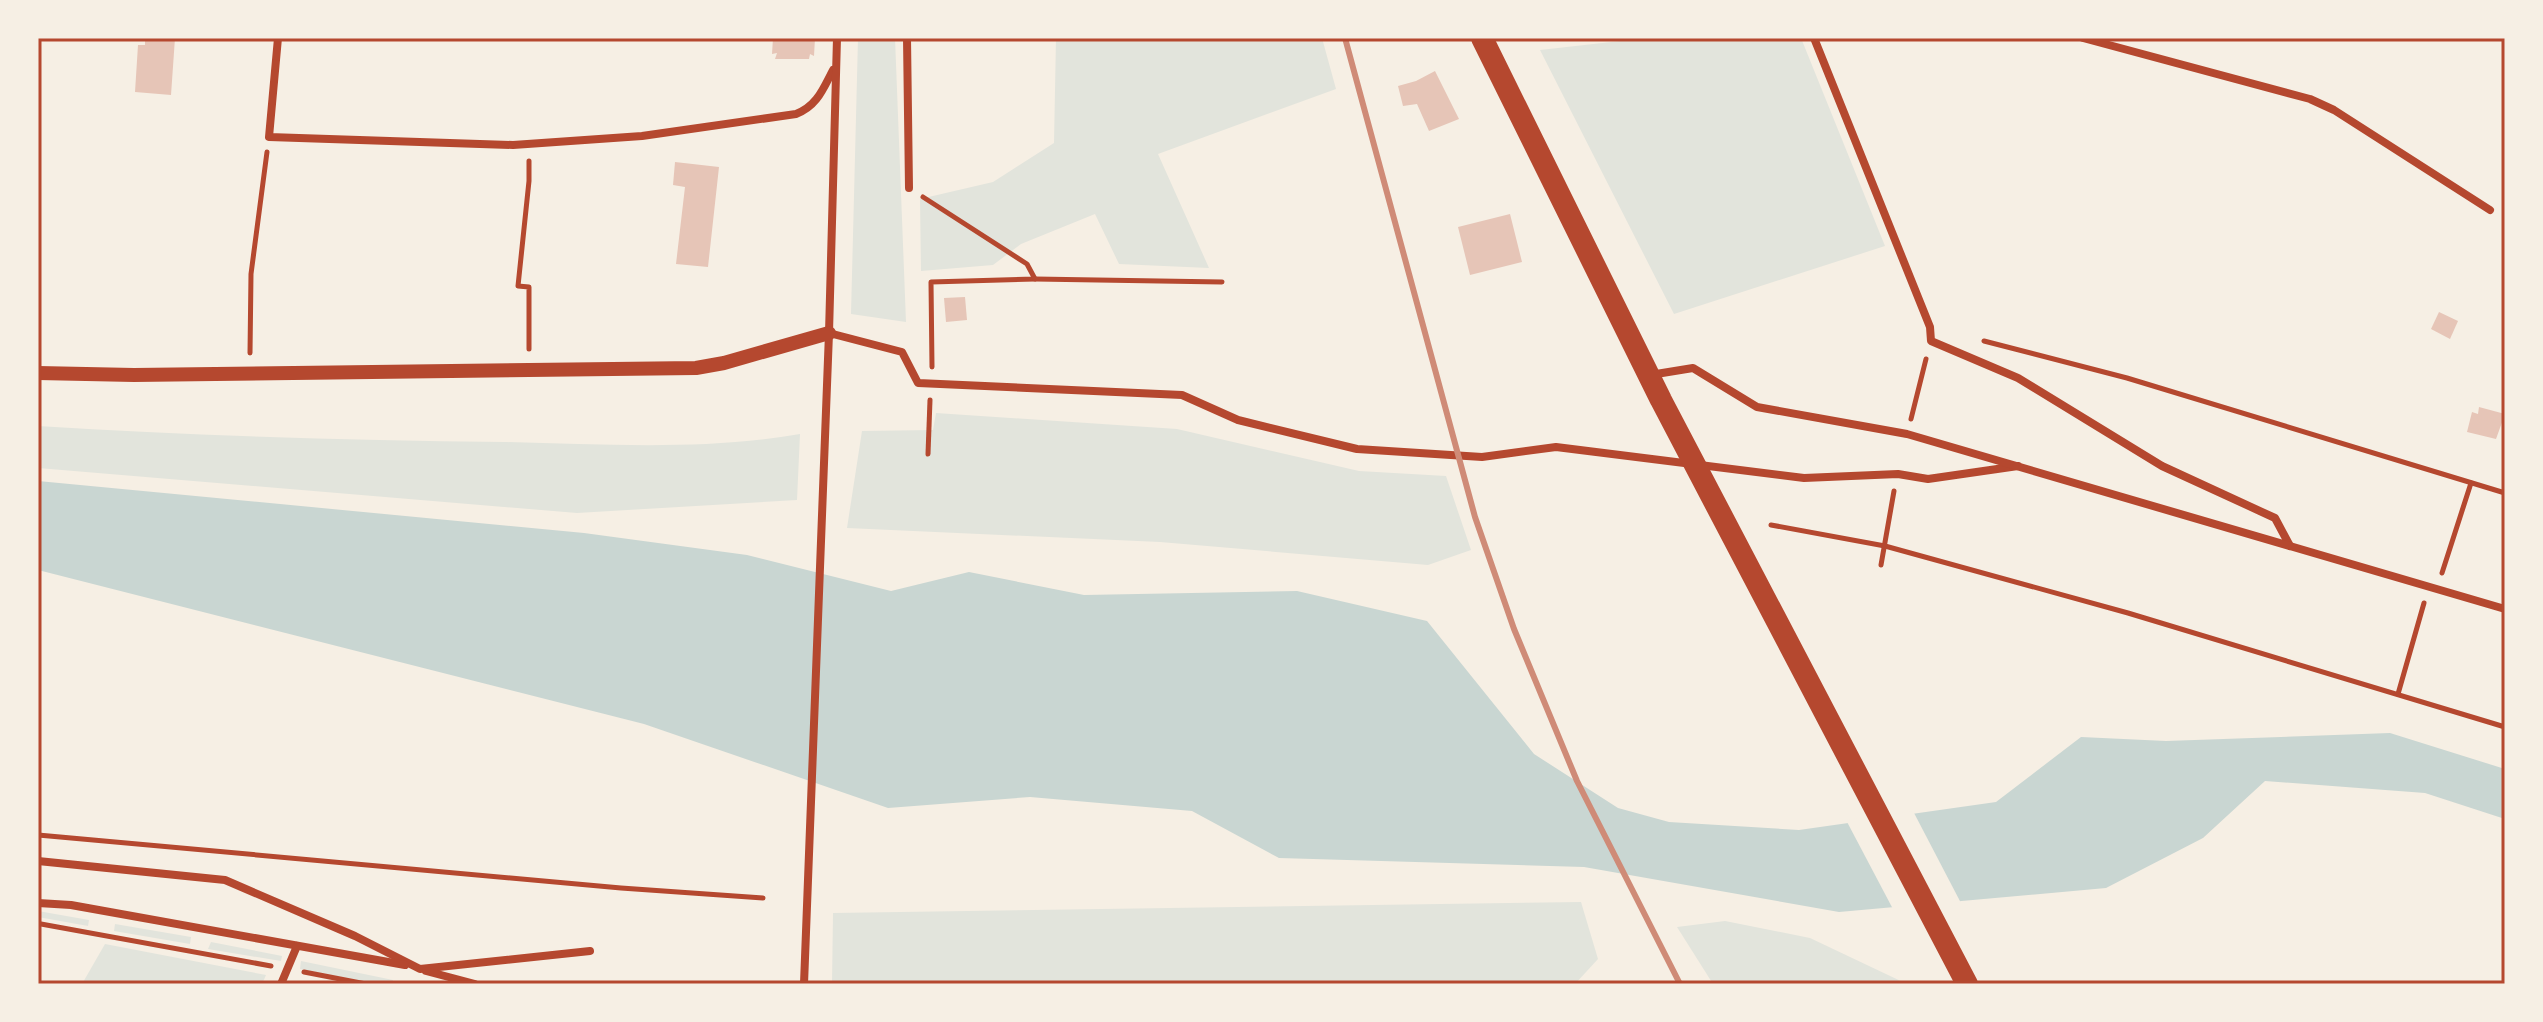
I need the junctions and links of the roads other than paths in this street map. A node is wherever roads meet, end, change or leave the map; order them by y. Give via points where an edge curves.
1 (278, 38) edge
2 (837, 38) edge
3 (907, 38) edge
4 (1482, 38) edge
5 (1814, 38) edge
6 (2083, 38) edge
7 (835, 65) junction
8 (909, 188) road end
9 (2490, 210) dead end
10 (829, 333) junction
11 (38, 373) edge
12 (1649, 375) junction
13 (2018, 466) junction
14 (2290, 546) junction
15 (2505, 609) edge
16 (38, 861) edge
17 (38, 903) edge
18 (297, 946) junction
19 (590, 951) dead end
20 (420, 969) junction
21 (281, 984) edge
22 (475, 984) edge
23 (804, 984) edge
24 (1967, 984) edge

1 - 7 street via 269,137 529,144 642,136 805,111
2 - 7 street
3 - 8 street
4 - 12 highway
5 - 14 street via 1930,327 1931,341 2018,378 2162,466 2275,518
6 - 9 street via 2310,99
7 - 10 street
10 - 11 street via 696,368
10 - 13 street via 902,352 918,383 1182,395 1238,420 1357,449 1482,457 1556,447 1804,478 1898,474 1928,479
10 - 23 street
12 - 13 street via 1693,368 1757,407 1907,434
12 - 24 highway
13 - 14 street
14 - 15 street
16 - 20 street via 225,880
17 - 18 street
18 - 20 street
18 - 21 street
19 - 20 street
20 - 22 street

